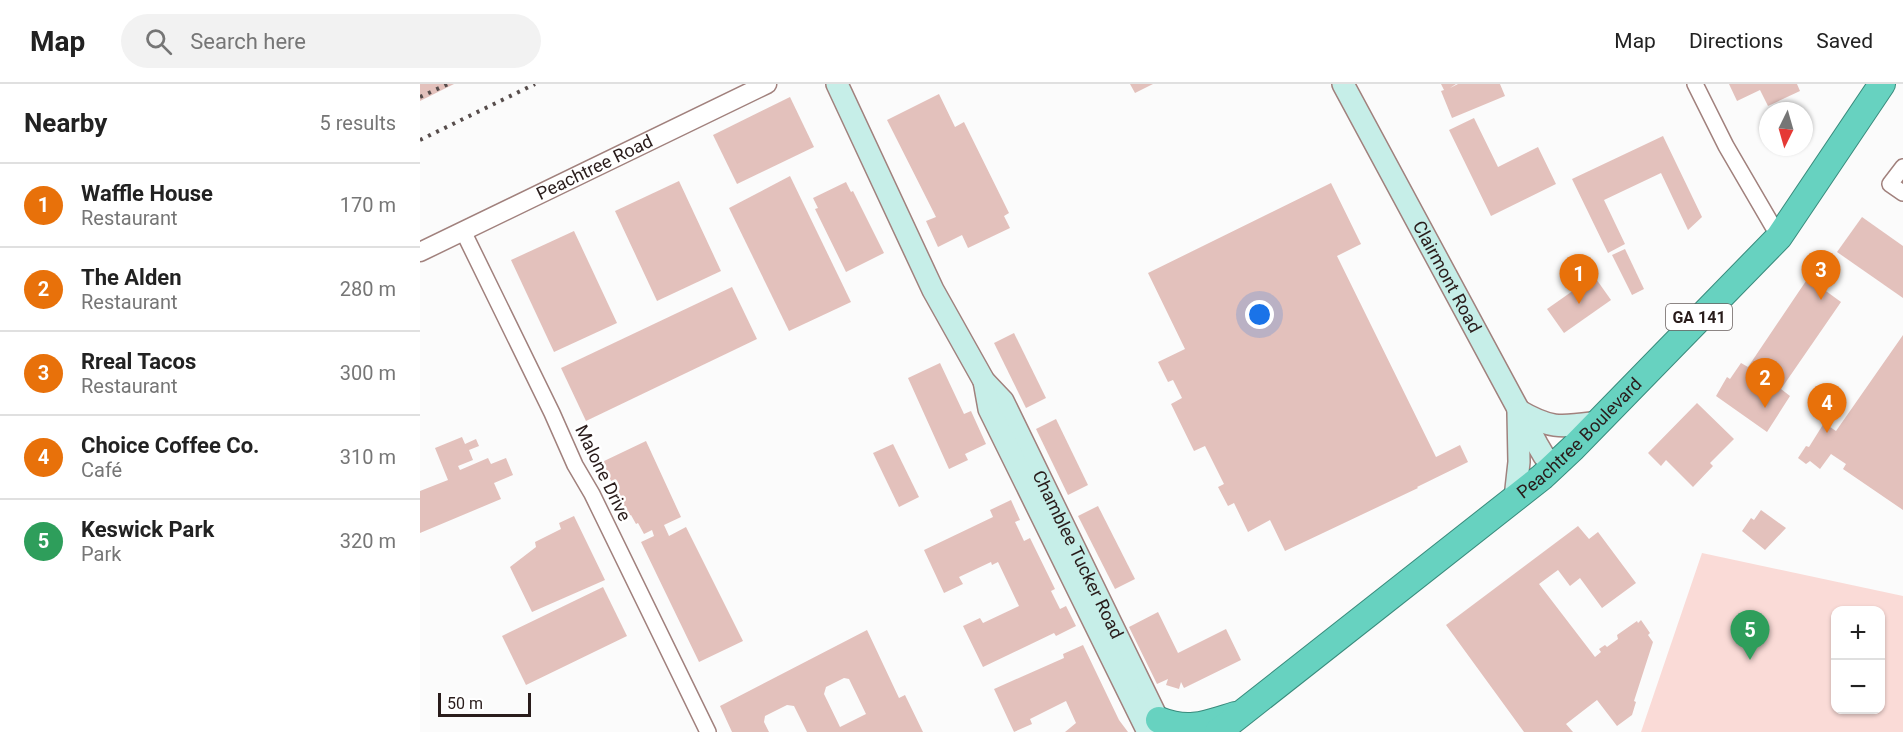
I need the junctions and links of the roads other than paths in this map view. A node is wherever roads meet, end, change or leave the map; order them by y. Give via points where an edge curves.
1 (767, 84) edge
2 (837, 84) edge
3 (1343, 84) edge
4 (1695, 84) edge
5 (1881, 84) edge
6 (1903, 167) edge
7 (1903, 193) edge
8 (463, 231) junction
9 (1779, 237) junction
10 (420, 252) edge
11 (1517, 408) junction
12 (1599, 422) junction
13 (1555, 465) junction
14 (1515, 498) junction
15 (1241, 713) junction
16 (1157, 728) edge
17 (708, 732) edge
18 (1218, 732) edge

1 - 8 street, Peachtree Road
2 - 16 main road, Chamblee Tucker Road via 933,290 984,381 1003,401
3 - 11 main road, Clairmont Road
4 - 9 street
5 - 9 highway, Peachtree Boulevard / GA 141
6 - 7 street via 1890,184
8 - 10 street, Peachtree Road
8 - 17 street, Malone Drive
9 - 12 highway, Peachtree Boulevard / GA 141
11 - 12 main road via 1549,425
11 - 13 main road, Clairmont Road via 1540,451
11 - 14 main road via 1519,462
12 - 13 highway, Peachtree Boulevard / GA 141
13 - 14 highway, Peachtree Boulevard / GA 141
14 - 15 highway, Peachtree Boulevard / GA 141
15 - 16 highway via 1186,728
15 - 18 highway, Peachtree Boulevard / GA 141

